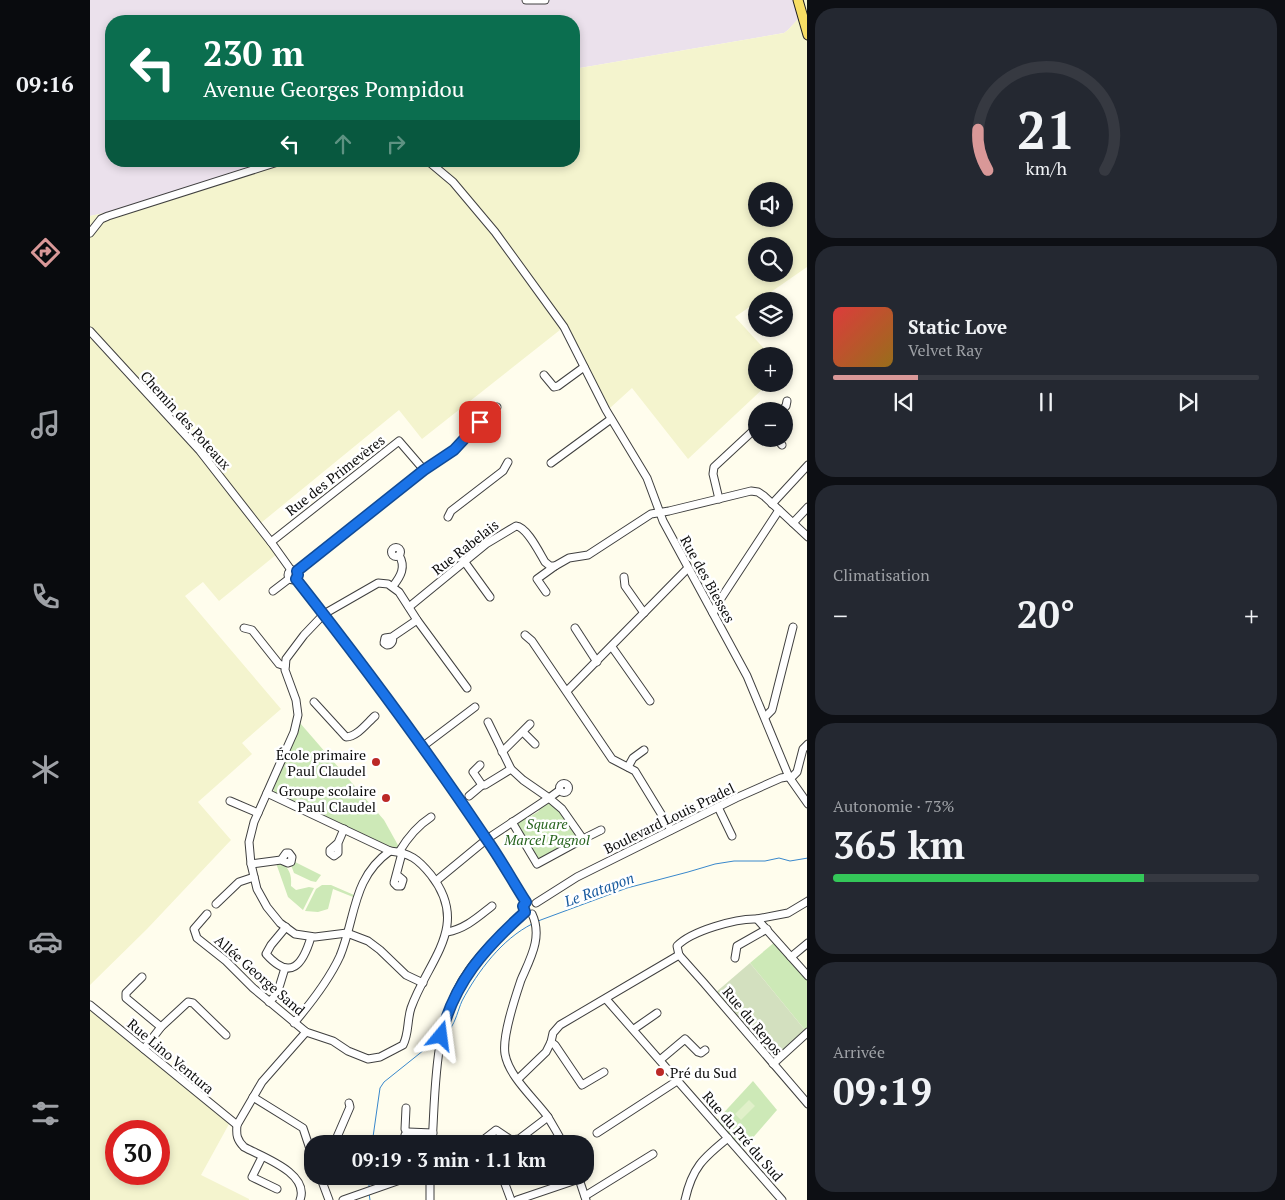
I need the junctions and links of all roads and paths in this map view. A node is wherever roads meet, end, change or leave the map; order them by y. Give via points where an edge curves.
1 (526, 0) edge
2 (545, 0) edge
3 (798, 0) edge
4 (807, 32) edge
5 (263, 167) edge
6 (435, 167) edge
7 (90, 233) edge
8 (90, 331) edge
9 (584, 367) junction
10 (544, 375) dead end
11 (497, 407) dead end
12 (611, 419) junction
13 (748, 435) edge
14 (508, 462) dead end
15 (550, 463) dead end
16 (807, 466) edge
17 (424, 470) junction
18 (719, 499) junction
19 (772, 504) junction
20 (807, 508) edge
21 (778, 510) junction
22 (659, 512) junction
23 (448, 517) dead end
24 (793, 524) junction
25 (807, 536) edge
26 (271, 542) junction
27 (399, 555) dead end
28 (464, 561) junction
29 (555, 566) junction
30 (688, 568) junction
31 (294, 571) junction
32 (624, 577) dead end
33 (293, 579) junction
34 (393, 586) junction
35 (273, 591) dead end
36 (546, 592) dead end
37 (490, 597) dead end
38 (409, 607) junction
39 (713, 612) junction
40 (324, 614) junction
41 (644, 614) junction
42 (417, 620) junction
43 (793, 626) dead end
44 (244, 628) dead end
45 (574, 628) dead end
46 (525, 634) dead end
47 (392, 638) dead end
48 (612, 646) junction
49 (597, 662) junction
50 (285, 666) junction
51 (467, 688) dead end
52 (567, 691) junction
53 (650, 701) dead end
54 (314, 702) dead end
55 (475, 706) dead end
56 (375, 716) dead end
57 (765, 717) junction
58 (488, 722) dead end
59 (530, 724) dead end
60 (523, 732) junction
61 (535, 744) dead end
62 (807, 745) edge
63 (422, 747) junction
64 (644, 750) dead end
65 (502, 752) junction
66 (480, 765) dead end
67 (628, 767) junction
68 (511, 769) junction
69 (790, 777) junction
70 (482, 785) junction
71 (560, 790) dead end
72 (267, 793) junction
73 (469, 796) dead end
74 (549, 798) junction
75 (230, 801) dead end
76 (807, 802) edge
77 (718, 807) junction
78 (258, 813) junction
79 (431, 816) dead end
80 (512, 822) junction
81 (344, 829) junction
82 (601, 830) dead end
83 (671, 830) junction
84 (732, 836) dead end
85 (583, 838) junction
86 (487, 839) junction
87 (338, 844) dead end
88 (390, 851) junction
89 (400, 852) junction
90 (281, 860) dead end
91 (251, 864) junction
92 (397, 875) dead end
93 (254, 876) junction
94 (436, 881) junction
95 (526, 902) junction
96 (807, 902) edge
97 (536, 903) junction
98 (216, 904) dead end
99 (492, 906) dead end
100 (207, 914) dead end
101 (532, 918) junction
102 (757, 919) junction
103 (286, 927) junction
104 (766, 929) junction
105 (447, 932) junction
106 (347, 933) junction
107 (311, 937) junction
108 (807, 944) edge
109 (679, 955) junction
110 (791, 957) junction
111 (735, 958) dead end
112 (285, 968) junction
113 (807, 975) edge
114 (142, 977) dead end
115 (423, 983) junction
116 (606, 999) junction
117 (270, 1002) junction
118 (90, 1005) edge
119 (657, 1013) dead end
120 (294, 1023) junction
121 (161, 1027) junction
122 (634, 1030) junction
123 (306, 1032) junction
124 (807, 1033) edge
125 (226, 1035) dead end
126 (551, 1042) junction
127 (144, 1049) junction
128 (705, 1050) dead end
129 (660, 1060) junction
130 (773, 1064) junction
131 (604, 1072) dead end
132 (518, 1079) junction
133 (677, 1081) junction
134 (253, 1098) junction
135 (349, 1103) dead end
136 (807, 1103) edge
137 (406, 1108) dead end
138 (548, 1117) junction
139 (237, 1125) junction
140 (407, 1133) joint
141 (433, 1133) joint
142 (597, 1133) dead end
143 (305, 1135) edge
144 (338, 1135) edge
145 (490, 1135) edge
146 (504, 1135) edge
147 (524, 1135) edge
148 (558, 1135) edge
149 (728, 1138) junction
150 (653, 1154) dead end
151 (262, 1157) junction
152 (323, 1185) edge
153 (384, 1185) edge
154 (430, 1185) edge
155 (505, 1185) edge
156 (557, 1185) edge
157 (582, 1185) edge
158 (278, 1189) dead end
159 (586, 1198) edge
160 (300, 1200) edge
161 (329, 1200) edge
162 (343, 1200) edge
163 (430, 1200) edge
164 (510, 1200) edge
165 (517, 1200) edge
166 (685, 1200) edge
167 (782, 1200) edge

1 - 2 street
3 - 4 main road
5 - 7 street via 108,216 101,219
6 - 9 street, Rue des Biesses via 453,182 495,232 564,327
8 - 26 street, Chemin des Poteaux via 200,452
9 - 10 street via 554,387
9 - 12 street, Rue des Biesses
11 - 17 street via 454,450
12 - 15 street
12 - 22 street, Rue des Biesses via 647,478
13 - 18 street via 714,467
14 - 23 street via 503,471 451,511
16 - 19 street
17 - 26 street, Rue des Primevères via 399,441
17 - 31 street
18 - 19 street via 751,491 758,492
18 - 22 street
19 - 21 street
20 - 24 street
21 - 24 street
21 - 39 street
22 - 29 street via 588,555 569,558
22 - 30 street, Rue des Biesses
24 - 25 street
26 - 31 street, Chemin des Poteaux
27 - 34 street via 402,572
28 - 29 street, Rue Rabelais via 516,526 525,531 546,562
28 - 37 street
28 - 38 street, Rue Rabelais
29 - 36 street via 537,579
30 - 39 street, Rue des Biesses
30 - 41 street
31 - 33 street via 298,575
32 - 41 street via 625,586
33 - 35 street
33 - 40 street
34 - 38 street
34 - 40 street via 378,583
38 - 42 street
39 - 57 street, Rue des Biesses
40 - 50 street via 286,659
40 - 63 street
41 - 48 street
42 - 47 street
42 - 51 street
43 - 57 street via 772,710
44 - 50 street via 252,630 279,664
45 - 49 street
46 - 52 street
48 - 49 street
48 - 53 street
49 - 52 street
50 - 72 street via 298,714 294,732
52 - 67 street via 612,759
54 - 56 street via 346,737 356,734
55 - 63 street
57 - 69 street, Rue des Biesses
58 - 65 street
59 - 60 street
60 - 61 street
60 - 65 street
62 - 69 street via 796,772
63 - 86 street
64 - 67 street via 633,758
65 - 68 street
66 - 70 street via 474,772
67 - 83 street via 634,771
68 - 70 street
68 - 74 street
69 - 76 street, Rue des Biesses
69 - 77 street, Boulevard Louis Pradel via 781,778
70 - 73 street
71 - 74 street
72 - 78 street
72 - 81 street
74 - 80 street
74 - 85 street via 562,809
75 - 78 street
77 - 83 street, Boulevard Louis Pradel
77 - 84 street
78 - 91 street via 250,842
79 - 89 street via 419,825
80 - 85 street via 537,864
80 - 86 street
81 - 87 street
81 - 88 street
82 - 85 street
83 - 97 street, Boulevard Louis Pradel via 577,877
86 - 94 street
86 - 95 street
88 - 89 street
88 - 106 street via 378,859 367,874
89 - 92 street
89 - 94 street via 413,856
90 - 91 street
91 - 93 street
93 - 98 street via 239,882
93 - 103 street via 267,907
94 - 105 street via 448,914
95 - 97 street via 532,900
95 - 101 street via 523,906
96 - 102 street via 788,912
97 - 101 street via 537,910
99 - 105 street via 458,930
100 - 117 street, Allée George Sand via 194,929 197,938
101 - 132 street via 536,946 518,991 504,1053
101 - 141 street via 478,959 450,1007 438,1052
102 - 104 street
102 - 109 street via 744,918 715,926 682,941 677,946
103 - 107 street via 295,934
103 - 112 street via 266,954
104 - 110 street
104 - 111 street via 737,946
105 - 115 street, Allée George Sand
106 - 107 street
106 - 115 street via 368,941 406,975
106 - 120 street via 327,979
107 - 112 street via 306,955 296,966
108 - 110 street
109 - 116 street
109 - 130 street, Rue du Repos
110 - 113 street
112 - 117 street via 277,994
114 - 121 street via 126,993 126,998
115 - 123 street, Allée George Sand via 411,1008 403,1045 380,1056 363,1058 333,1041
116 - 122 street, Rue du Pré du Sud
116 - 126 street via 560,1025
117 - 120 street, Allée George Sand
118 - 127 street, Rue Lino Ventura
119 - 122 street
120 - 123 street, Allée George Sand
121 - 125 street via 188,1002 193,1003
121 - 127 street
122 - 129 street, Rue du Pré du Sud
123 - 134 street via 262,1082
124 - 130 street
126 - 131 street via 582,1085
126 - 132 street via 546,1052
127 - 139 street, Rue Lino Ventura
128 - 129 street via 698,1052 684,1039
129 - 133 street, Rue du Pré du Sud
130 - 136 street, Rue du Repos
132 - 138 street
133 - 142 street
133 - 149 street, Rue du Pré du Sud
134 - 139 street
134 - 143 street via 303,1128
135 - 144 street
137 - 140 street
138 - 147 street
138 - 148 street
139 - 151 street via 238,1141
140 - 141 street
145 - 146 street via 496,1130
149 - 166 street via 706,1156 695,1171
149 - 167 street, Rue du Pré du Sud
150 - 159 street
151 - 158 street via 252,1177
151 - 160 street via 293,1174 301,1185
152 - 161 street
153 - 162 street
154 - 163 street
155 - 164 street
156 - 165 street
157 - 159 street

